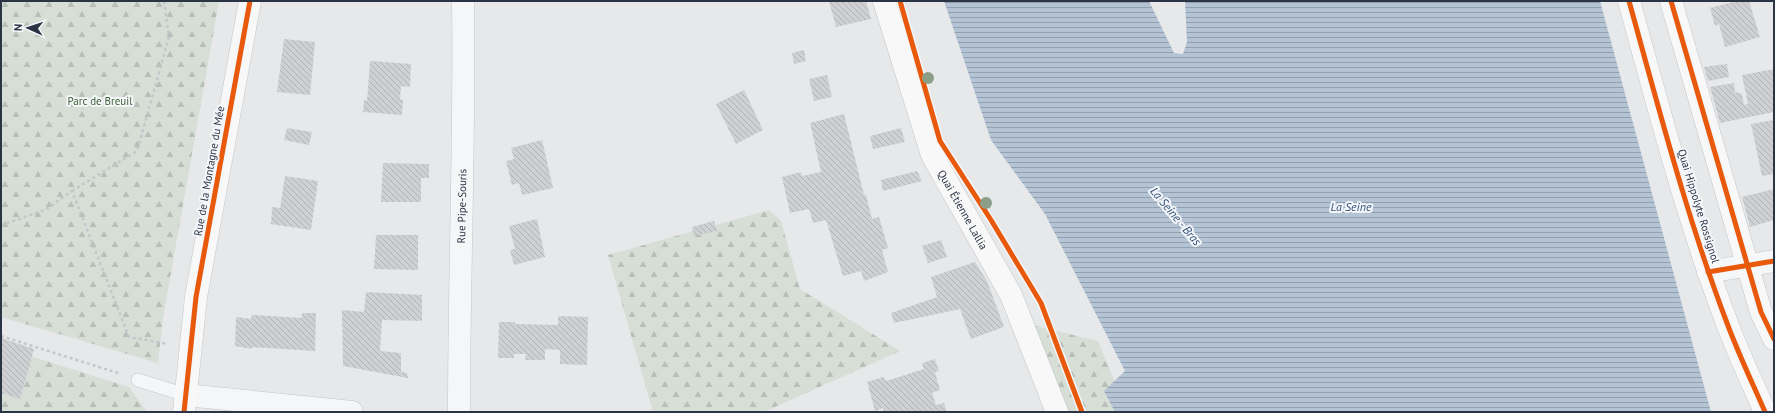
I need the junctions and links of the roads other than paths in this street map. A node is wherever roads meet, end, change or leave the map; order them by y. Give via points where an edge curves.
1 (250, 1) edge
2 (463, 1) edge
3 (884, 1) edge
4 (1629, 1) edge
5 (1670, 1) edge
6 (1774, 261) edge
7 (1747, 264) junction
8 (1708, 272) junction
9 (1774, 340) edge
10 (138, 380) road end
11 (185, 404) edge
12 (352, 412) edge
13 (459, 412) edge
14 (1057, 412) edge
15 (1765, 412) edge

1 - 11 street, Rue de la Montagne du Mée via 196,296
2 - 13 street, Rue Pipe-Souris
3 - 14 street, Quai Étienne Lallia via 932,155 1011,295
4 - 8 street, Quai Hippolyte Rossignol
5 - 7 street
6 - 7 street
7 - 8 street
7 - 9 street
8 - 15 street, Quai Hippolyte Rossignol via 1727,324
10 - 11 lane
11 - 12 street

